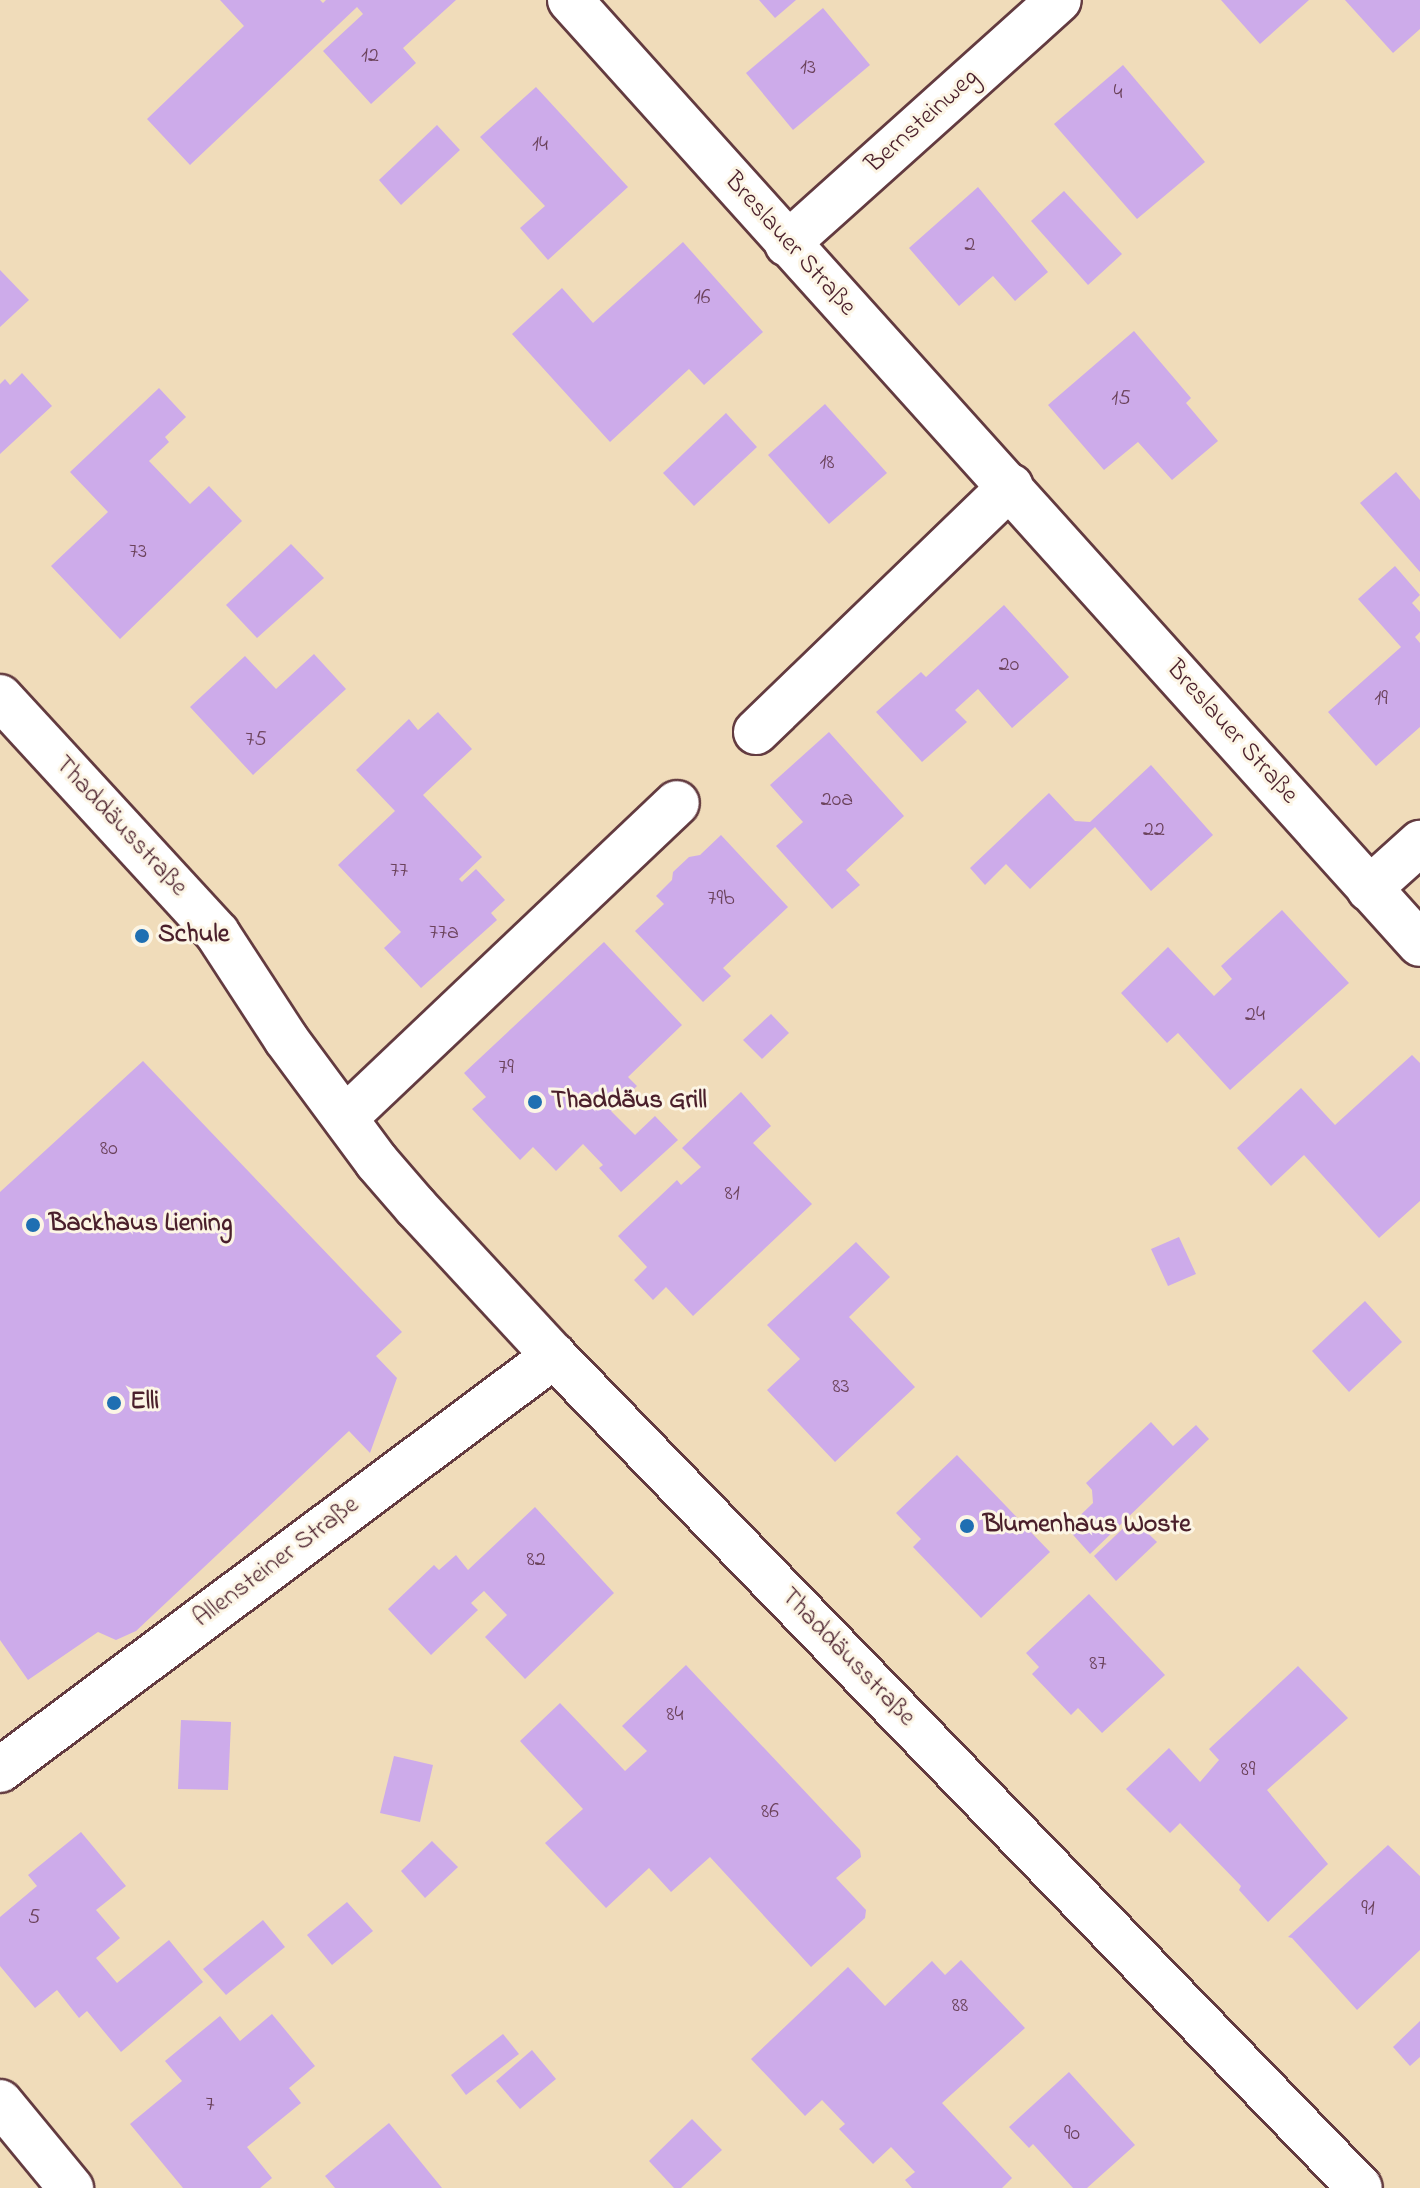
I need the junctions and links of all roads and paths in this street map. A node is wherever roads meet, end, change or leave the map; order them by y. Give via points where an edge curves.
1 (570, 0) edge
2 (1059, 0) edge
3 (787, 244) junction
4 (1011, 486) junction
5 (0, 697) edge
6 (756, 732) dead end
7 (677, 803) dead end
8 (1420, 843) edge
9 (1369, 889) junction
10 (1420, 944) edge
11 (346, 1117) junction
12 (554, 1356) junction
13 (0, 1770) edge
14 (0, 2102) edge
15 (71, 2188) edge
16 (1360, 2188) edge

1 - 3 street, Breslauer Straße
2 - 3 street, Bernsteinweg
3 - 4 street, Breslauer Straße
4 - 6 street
4 - 9 street, Breslauer Straße
5 - 11 street, Thaddäusstraße via 217,933 286,1039
7 - 11 street
8 - 9 street
9 - 10 street, Breslauer Straße
11 - 12 street, Thaddäusstraße via 416,1207
12 - 13 street, Allensteiner Straße
12 - 16 street, Thaddäusstraße
14 - 15 street

